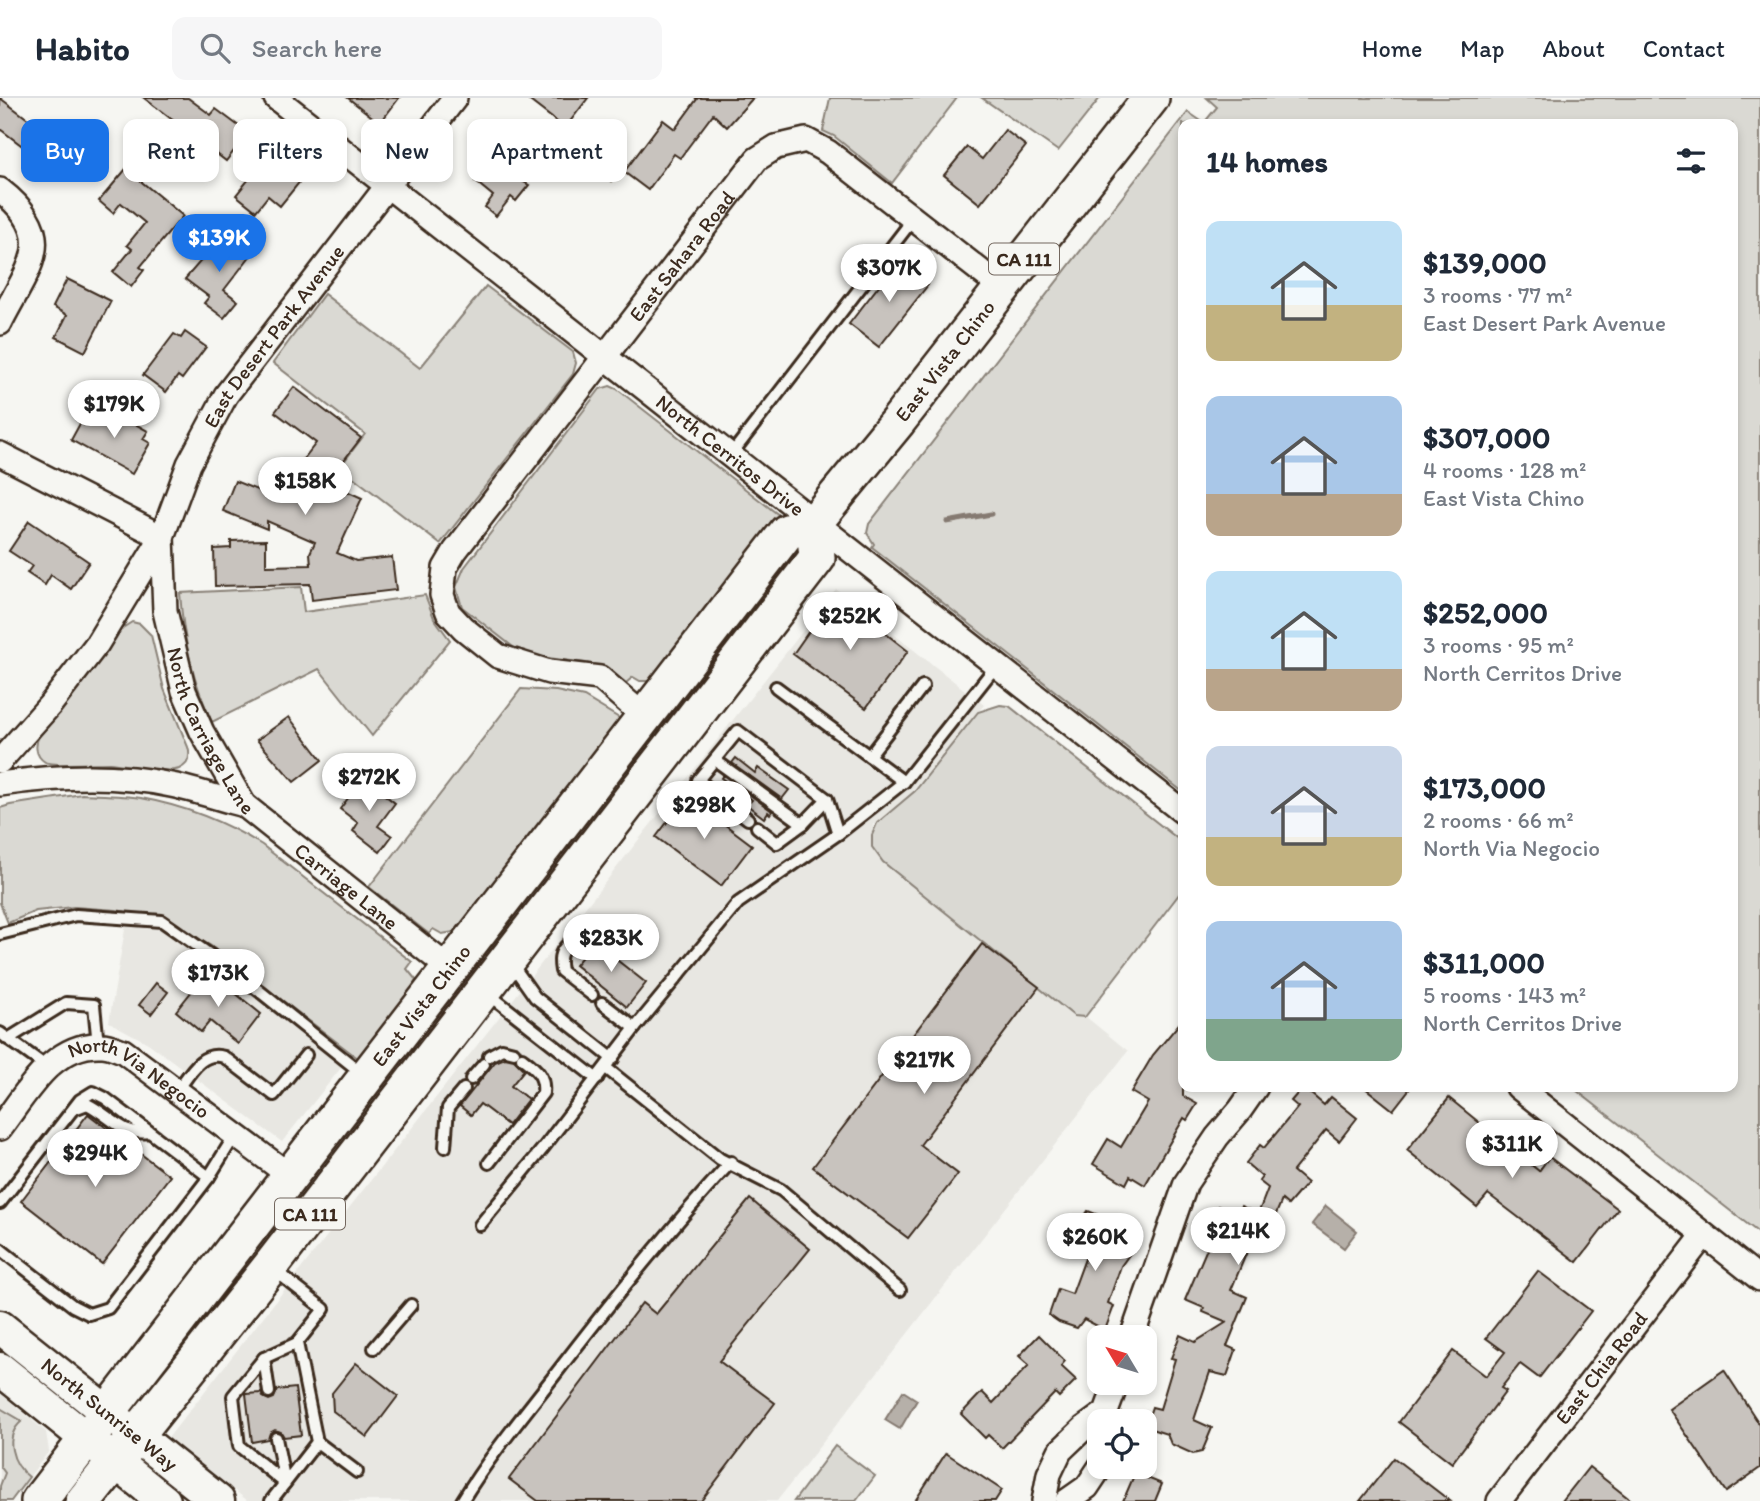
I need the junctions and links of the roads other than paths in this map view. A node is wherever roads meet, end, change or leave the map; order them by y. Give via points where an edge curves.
1 (276, 98) edge
2 (455, 98) edge
3 (1151, 98) edge
4 (387, 186) junction
5 (0, 190) edge
6 (914, 218) junction
7 (1002, 287) junction
8 (0, 323) edge
9 (605, 357) junction
10 (0, 454) edge
11 (730, 456) junction
12 (814, 523) junction
13 (162, 537) junction
14 (996, 666) junction
15 (923, 686) dead end
16 (776, 687) dead end
17 (645, 718) junction
18 (869, 756) junction
19 (715, 760) junction
20 (0, 761) edge
21 (904, 782) junction
22 (0, 784) edge
23 (591, 787) junction
24 (827, 799) junction
25 (244, 805) junction
26 (1178, 808) edge
27 (748, 820) dead end
28 (803, 824) junction
29 (757, 827) dead end
30 (838, 834) junction
31 (562, 844) dead end
32 (614, 922) dead end
33 (0, 934) edge
34 (481, 974) junction
35 (592, 995) dead end
36 (602, 1003) dead end
37 (635, 1028) junction
38 (4, 1036) edge
39 (98, 1045) junction
40 (306, 1055) dead end
41 (609, 1064) junction
42 (47, 1068) junction
43 (366, 1076) junction
44 (471, 1079) dead end
45 (597, 1079) junction
46 (464, 1089) dead end
47 (177, 1091) junction
48 (1253, 1092) edge
49 (1524, 1092) edge
50 (0, 1128) edge
51 (235, 1135) junction
52 (445, 1147) dead end
53 (731, 1162) junction
54 (489, 1163) dead end
55 (289, 1175) junction
56 (209, 1177) junction
57 (0, 1203) edge
58 (480, 1225) dead end
59 (1704, 1235) junction
60 (0, 1249) edge
61 (270, 1266) junction
62 (1760, 1279) edge
63 (900, 1290) dead end
64 (411, 1305) dead end
65 (1136, 1325) edge
66 (0, 1327) edge
67 (297, 1343) junction
68 (374, 1348) dead end
69 (264, 1358) junction
70 (0, 1369) edge
71 (269, 1391) dead end
72 (99, 1426) junction
73 (1087, 1428) edge
74 (276, 1438) dead end
75 (317, 1442) junction
76 (125, 1449) junction
77 (357, 1472) dead end
78 (1092, 1479) edge
79 (285, 1483) junction
80 (39, 1501) edge
81 (84, 1501) edge
82 (164, 1501) edge
83 (218, 1501) edge
84 (271, 1501) edge
85 (462, 1501) edge
86 (1044, 1501) edge
87 (1067, 1501) edge
88 (1499, 1501) edge

1 - 4 street, North Cerritos Drive
2 - 4 street, East Desert Park Avenue
3 - 7 main road, East Vista Chino / CA 111
4 - 9 street, North Cerritos Drive
4 - 13 street, East Desert Park Avenue via 226,395 189,464
5 - 8 street via 20,205 35,235 34,255
6 - 7 street, East Sahara Road
6 - 9 street, East Sahara Road via 806,140 776,146 757,159
6 - 11 lane
7 - 12 main road, East Vista Chino / CA 111
9 - 11 street, North Cerritos Drive
9 - 17 street, East Sahara Road via 449,559 442,595 455,621 498,656 549,672 600,678
10 - 13 street
11 - 12 street, North Cerritos Drive
12 - 14 street, North Cerritos Drive
12 - 17 main road, East Vista Chino / CA 111 via 787,533
12 - 34 main road, East Vista Chino / CA 111 via 817,558
13 - 20 street, East Desert Park Avenue via 97,644
13 - 25 street, North Carriage Lane via 165,611 184,691
14 - 21 lane
14 - 26 street, North Cerritos Drive
15 - 18 lane
16 - 18 lane
17 - 23 main road, East Vista Chino / CA 111
18 - 21 lane
19 - 24 lane via 738,731
19 - 27 lane via 698,780
19 - 28 lane
21 - 30 lane
22 - 25 street, North Carriage Lane via 96,776 170,785
23 - 31 lane
23 - 34 main road, East Vista Chino / CA 111
24 - 28 lane
24 - 30 lane
25 - 34 street, Carriage Lane
28 - 29 lane via 777,843
30 - 37 lane via 738,903
32 - 35 lane via 570,942 559,958 561,971
33 - 43 lane via 76,915 162,922 243,978
34 - 41 lane via 535,998
34 - 43 main road, East Vista Chino / CA 111
34 - 45 lane
34 - 61 main road, East Vista Chino / CA 111
36 - 37 lane
37 - 41 lane
38 - 39 lane via 66,1003 94,1005
38 - 42 lane
39 - 42 street, North Via Negocio via 78,1047
39 - 47 street, North Via Negocio via 123,1051
40 - 47 lane via 274,1095 215,1054 204,1057
41 - 45 lane
41 - 53 lane via 720,1159
42 - 50 street, North Via Negocio
43 - 55 main road, East Vista Chino / CA 111
44 - 54 lane via 502,1049 539,1071 544,1082 543,1093
45 - 58 lane
46 - 52 lane via 448,1108
47 - 51 street, North Via Negocio
48 - 65 street via 1186,1183
49 - 59 street
51 - 55 street, North Via Negocio
51 - 56 lane
53 - 63 lane via 787,1194
53 - 85 lane via 597,1320
55 - 72 main road, East Vista Chino / CA 111
56 - 57 lane via 93,1092 71,1110
56 - 60 lane via 108,1308 89,1314 73,1306
59 - 62 street
59 - 88 street, East Chia Road
61 - 67 lane via 324,1309
61 - 76 main road, East Vista Chino / CA 111
64 - 68 lane
66 - 72 main road, North Sunrise Way
67 - 69 lane
67 - 75 lane
69 - 71 lane
69 - 79 lane via 233,1396 239,1446
70 - 72 main road, North Sunrise Way
72 - 76 main road, North Sunrise Way
72 - 80 main road, East Vista Chino / CA 111
73 - 86 street via 1060,1451
74 - 79 lane
75 - 77 lane
75 - 79 lane
76 - 81 main road, East Vista Chino / CA 111
76 - 82 main road, North Sunrise Way
76 - 83 main road, North Sunrise Way
78 - 87 street
79 - 84 lane

